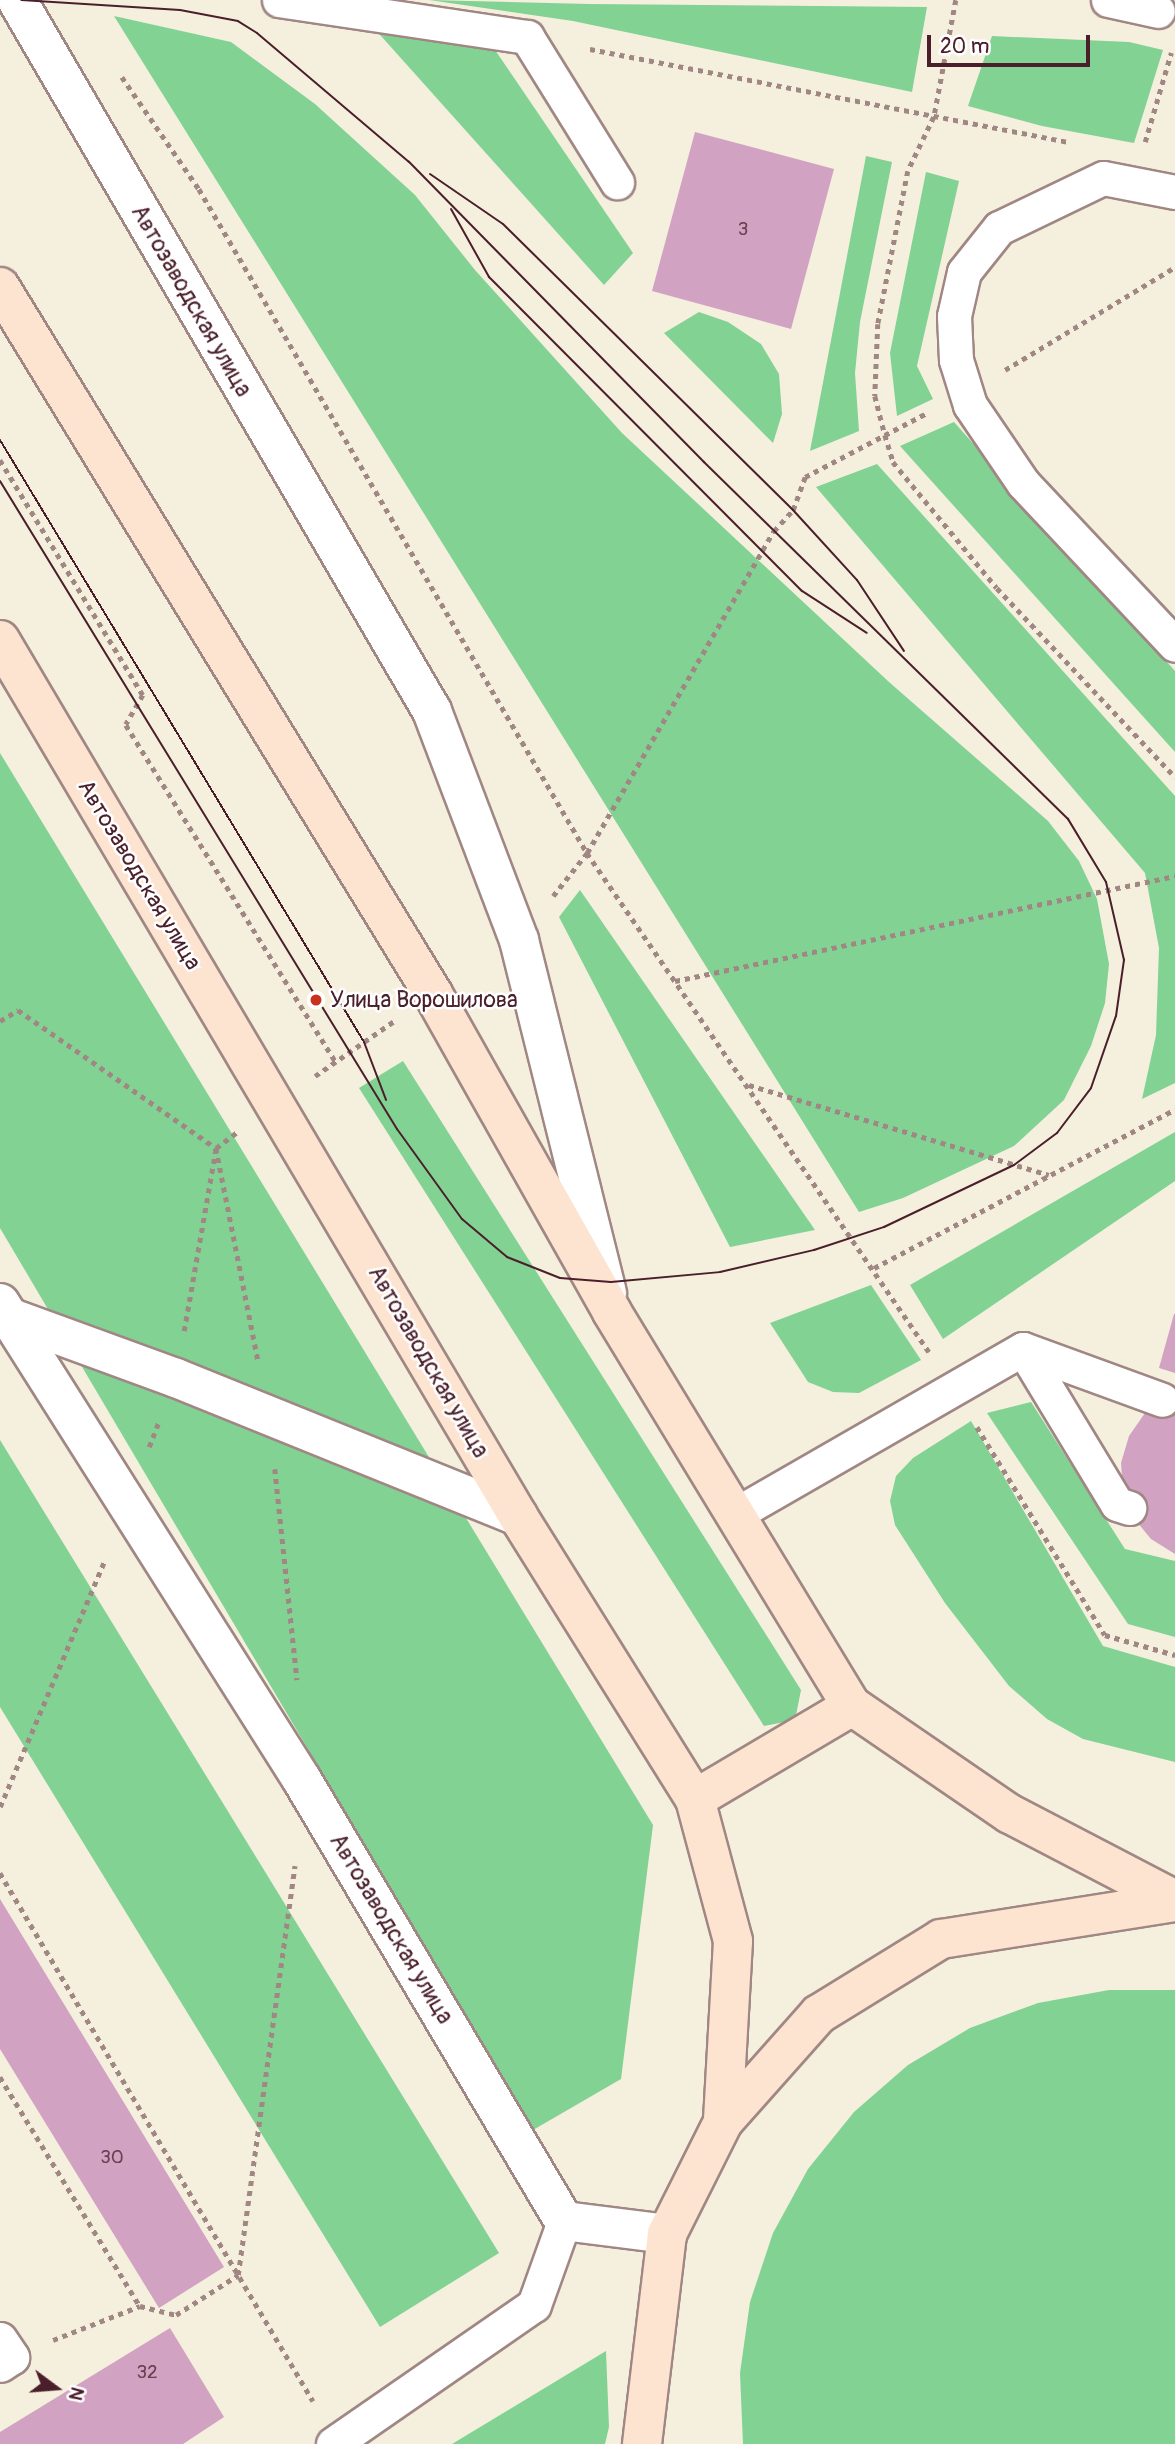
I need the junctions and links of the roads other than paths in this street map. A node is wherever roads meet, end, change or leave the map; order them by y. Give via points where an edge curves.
1 (17, 0) edge
2 (279, 0) edge
3 (1108, 0) edge
4 (1158, 11) dead end
5 (617, 182) dead end
6 (1175, 192) edge
7 (0, 287) edge
8 (0, 640) edge
9 (1175, 645) edge
10 (4, 1310) edge
11 (612, 1312) junction
12 (1023, 1349) junction
13 (1162, 1399) dead end
14 (1129, 1508) dead end
15 (518, 1516) junction
16 (734, 1516) junction
17 (852, 1706) junction
18 (695, 1799) junction
19 (1175, 1901) edge
20 (723, 2122) junction
21 (564, 2221) junction
22 (667, 2234) junction
23 (645, 2437) edge
24 (335, 2443) edge

1 - 11 street, Автозаводская улица via 432,711 520,940
2 - 5 lane via 527,37
3 - 4 lane
6 - 9 lane via 1103,178 999,228 964,272 954,316 956,360 970,405 1023,483
7 - 11 main road, Автозаводская улица via 433,994
8 - 15 main road, Автозаводская улица
10 - 15 street
10 - 21 street, Автозаводская улица via 302,1780
11 - 16 main road, Автозаводская улица
12 - 13 lane
12 - 14 lane via 1117,1504
12 - 16 lane
15 - 18 main road, Автозаводская улица
16 - 17 main road, Автозаводская улица
17 - 18 main road
17 - 19 main road, Автозаводская улица via 1010,1814
18 - 20 main road, Автозаводская улица via 733,1941
19 - 20 main road via 941,1939 818,2014
20 - 22 main road
21 - 22 street
21 - 24 lane via 534,2305
22 - 23 main road

